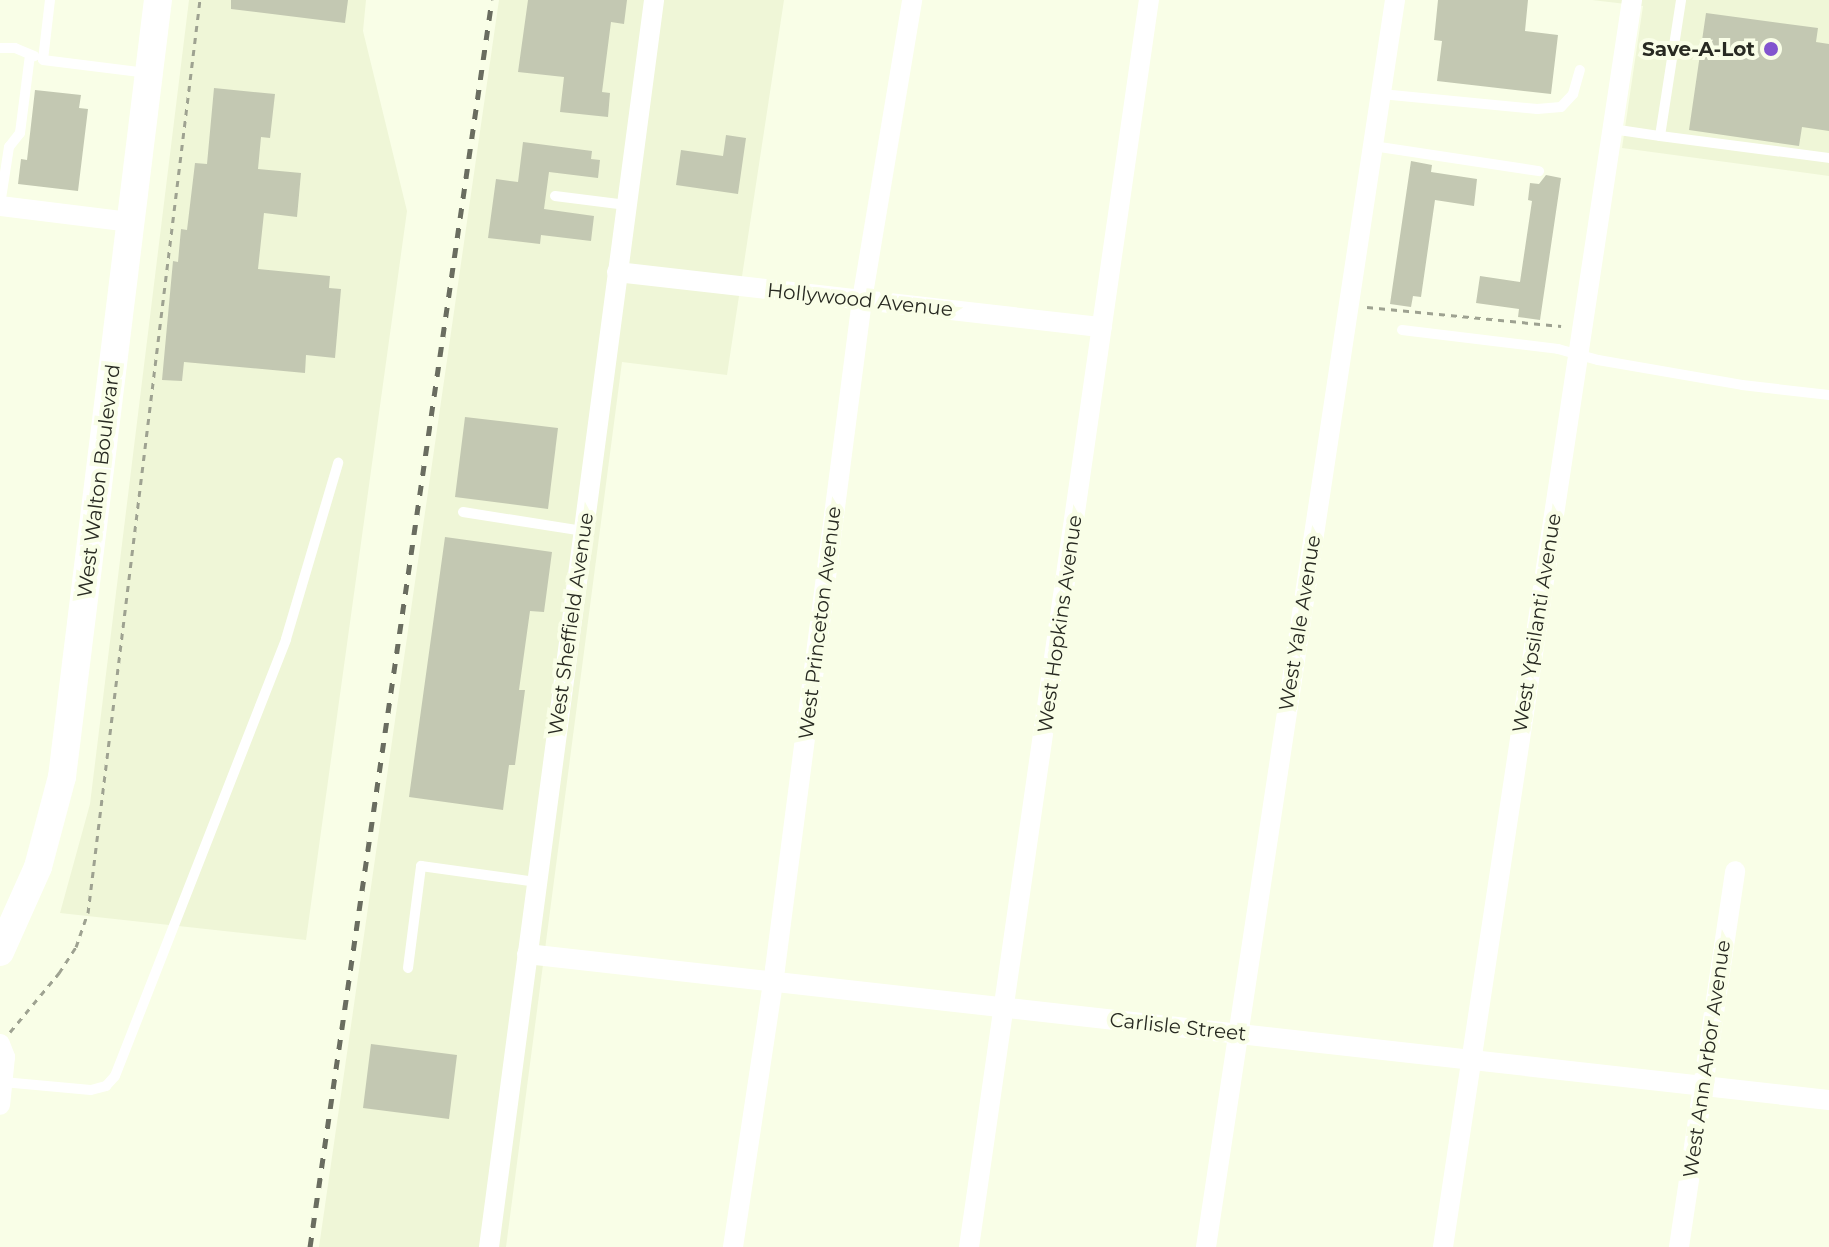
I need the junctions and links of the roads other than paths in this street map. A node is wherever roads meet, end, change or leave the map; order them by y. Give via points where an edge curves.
1 (50, 0) edge
2 (158, 0) edge
3 (654, 0) edge
4 (912, 0) edge
5 (1149, 0) edge
6 (1395, 0) edge
7 (1632, 0) edge
8 (1681, 0) edge
9 (0, 48) edge
10 (30, 55) junction
11 (43, 60) junction
12 (1580, 70) dead end
13 (150, 73) junction
14 (1381, 94) junction
15 (1612, 129) junction
16 (1660, 136) junction
17 (1373, 146) junction
18 (1829, 158) edge
19 (1539, 171) dead end
20 (555, 196) dead end
21 (626, 205) junction
22 (0, 206) edge
23 (131, 222) junction
24 (617, 272) junction
25 (862, 300) junction
26 (1102, 327) junction
27 (1402, 330) dead end
28 (1578, 354) junction
29 (1829, 395) edge
30 (338, 463) dead end
31 (463, 512) dead end
32 (583, 531) junction
33 (1735, 871) dead end
34 (537, 882) junction
35 (0, 952) edge
36 (527, 954) junction
37 (408, 968) dead end
38 (773, 982) junction
39 (1005, 1008) junction
40 (1238, 1034) junction
41 (0, 1044) edge
42 (1472, 1060) junction
43 (1703, 1086) junction
44 (1, 1092) edge
45 (1829, 1100) edge
46 (0, 1105) edge
47 (489, 1247) edge
48 (733, 1247) edge
49 (969, 1247) edge
50 (1206, 1247) edge
51 (1443, 1247) edge
52 (1679, 1247) edge

1 - 11 lane
2 - 13 main road, West Walton Boulevard
3 - 21 street, West Sheffield Avenue
4 - 25 street, West Princeton Avenue
5 - 26 street, West Hopkins Avenue
6 - 14 street, West Yale Avenue
7 - 15 street, West Ypsilanti Avenue
8 - 16 lane
9 - 10 lane
10 - 11 lane
10 - 22 lane via 20,133 9,147
11 - 13 lane
12 - 14 lane via 1573,94 1561,107
13 - 23 main road, West Walton Boulevard
14 - 17 street, West Yale Avenue
15 - 16 lane
15 - 28 street, West Ypsilanti Avenue
16 - 18 lane
17 - 19 lane
17 - 40 street, West Yale Avenue
20 - 21 lane
21 - 24 street, West Sheffield Avenue
22 - 23 street
23 - 35 main road, West Walton Boulevard via 62,777 38,867
24 - 25 street, Hollywood Avenue
24 - 32 street, West Sheffield Avenue
25 - 26 street, Hollywood Avenue
25 - 38 street, West Princeton Avenue
26 - 39 street, West Hopkins Avenue
27 - 28 lane
28 - 29 lane via 1742,385
28 - 42 street, West Ypsilanti Avenue
30 - 44 lane via 286,639 115,1076 106,1086 91,1090
31 - 32 lane
32 - 34 street, West Sheffield Avenue
33 - 43 street, West Ann Arbor Avenue
34 - 36 street, West Sheffield Avenue
34 - 37 lane via 421,866
36 - 38 street, Carlisle Street
36 - 47 street, West Sheffield Avenue
38 - 39 street, Carlisle Street
38 - 48 street, West Princeton Avenue
39 - 40 street, Carlisle Street
39 - 49 street, West Hopkins Avenue
40 - 42 street, Carlisle Street
40 - 50 street, West Yale Avenue
41 - 44 street via 5,1057
42 - 43 street, Carlisle Street
42 - 51 street, West Ypsilanti Avenue
43 - 45 street, Carlisle Street
43 - 52 street, West Ann Arbor Avenue
44 - 46 street

